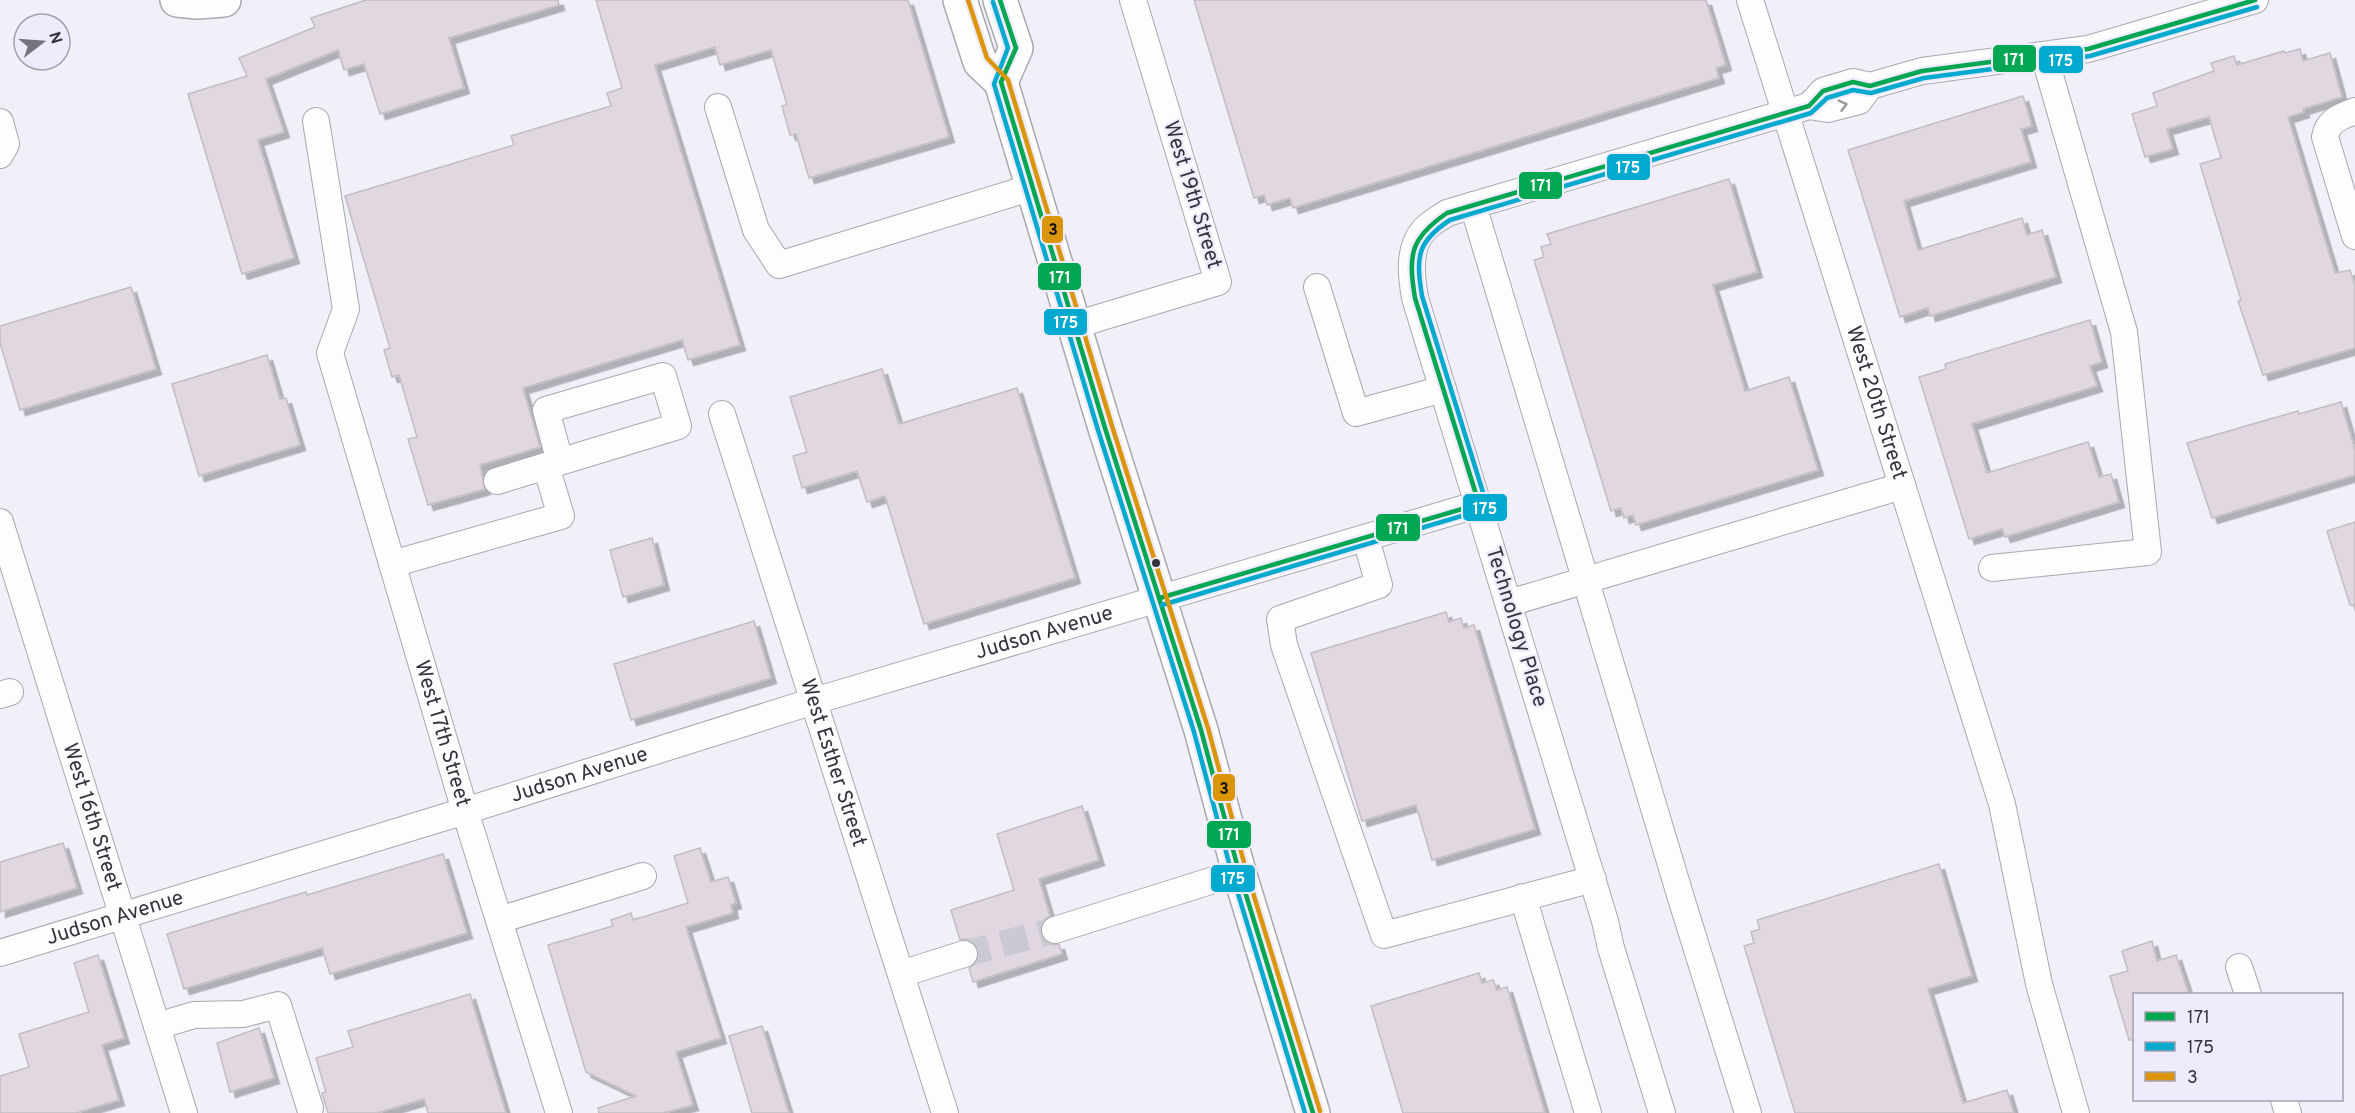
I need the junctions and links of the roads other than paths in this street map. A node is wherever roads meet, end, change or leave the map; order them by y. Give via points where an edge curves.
1 (177, 0) edge
2 (224, 0) edge
3 (946, 0) edge
4 (960, 0) edge
5 (1000, 0) edge
6 (1133, 0) edge
7 (1749, 0) edge
8 (2255, 0) edge
9 (976, 51) junction
10 (2044, 55) junction
11 (1001, 82) junction
12 (718, 107) dead end
13 (2355, 111) edge
14 (1784, 113) junction
15 (316, 121) dead end
16 (0, 123) edge
17 (0, 155) edge
18 (1033, 187) junction
19 (1473, 205) junction
20 (2355, 236) edge
21 (1317, 287) dead end
22 (1075, 325) junction
23 (1443, 389) junction
24 (722, 414) dead end
25 (553, 464) junction
26 (497, 481) dead end
27 (1902, 486) junction
28 (1479, 504) junction
29 (0, 522) edge
30 (1366, 539) junction
31 (392, 564) junction
32 (1992, 568) dead end
33 (1587, 580) junction
34 (1160, 598) junction
35 (1509, 603) junction
36 (814, 701) junction
37 (465, 811) junction
38 (1239, 872) junction
39 (643, 876) dead end
40 (1593, 879) junction
41 (1523, 897) junction
42 (124, 915) junction
43 (499, 920) junction
44 (1054, 930) tunnel mouth
45 (0, 953) edge
46 (964, 954) tunnel mouth
47 (2239, 967) dead end
48 (901, 974) junction
49 (2248, 993) edge
50 (158, 1026) junction
51 (310, 1108) dead end
52 (184, 1113) edge
53 (559, 1113) edge
54 (945, 1113) edge
55 (1313, 1113) edge
56 (1588, 1113) edge
57 (1662, 1113) edge
58 (1749, 1113) edge
59 (2076, 1113) edge

1 - 2 highway
3 - 9 highway
4 - 9 highway
5 - 11 highway via 1016,48
6 - 22 street, West 19th Street via 1218,282
7 - 14 street, West 20th Street
8 - 10 street via 2088,49
9 - 11 highway via 980,62
10 - 14 street, Technology Place via 1922,71 1870,86 1853,82 1823,91 1809,106
10 - 32 street via 2124,332 2148,552
11 - 18 highway
12 - 18 street via 756,230 779,265
13 - 20 street via 2333,120 2325,137
14 - 19 street, Technology Place
14 - 27 street, West 20th Street
15 - 31 street, West 17th Street via 346,309 330,353
16 - 17 street via 6,144
18 - 22 highway
19 - 23 street, Technology Place via 1447,213 1424,230 1415,247 1411,272 1415,298
19 - 33 street
21 - 23 street via 1356,413
22 - 34 highway
23 - 28 street, Technology Place
24 - 36 street, West Esther Street
25 - 25 street via 678,426 663,376 546,410
25 - 26 street
25 - 31 street via 561,516
27 - 33 street
27 - 59 street, West 20th Street via 2002,804 2038,984
28 - 30 street, Judson Avenue
28 - 35 street, Technology Place
29 - 42 street, West 16th Street
30 - 34 street, Judson Avenue
30 - 41 street via 1379,585 1280,619 1284,645 1384,935
31 - 37 street, West 17th Street
33 - 35 street
33 - 58 street
34 - 36 street, Judson Avenue
34 - 38 highway
35 - 40 street, Technology Place
36 - 37 street, Judson Avenue
36 - 48 street, West Esther Street
37 - 42 street, Judson Avenue
37 - 43 street, West 17th Street
38 - 44 street
38 - 55 highway
39 - 43 street
40 - 41 street
40 - 57 street, Technology Place
41 - 56 street
42 - 45 street, Judson Avenue
42 - 50 street, West 16th Street
43 - 53 street, West 17th Street
46 - 48 street
47 - 49 street
48 - 54 street, West Esther Street
50 - 51 street via 194,1015 243,1014 278,1005
50 - 52 street, West 16th Street

